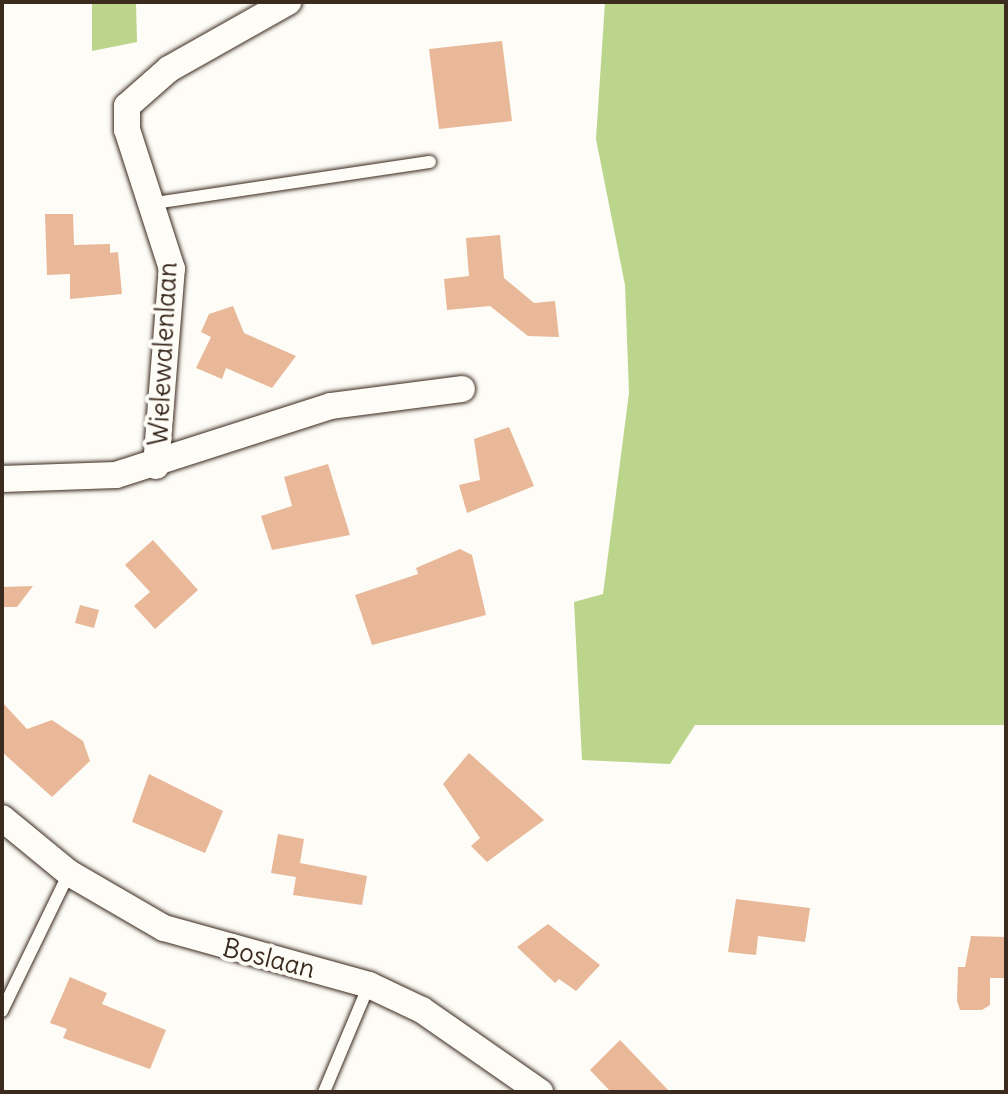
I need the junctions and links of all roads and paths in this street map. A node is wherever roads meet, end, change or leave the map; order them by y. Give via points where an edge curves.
1 (288, 2) edge
2 (430, 162) dead end
3 (155, 203) junction
4 (462, 389) dead end
5 (156, 466) junction
6 (2, 479) edge
7 (2, 818) edge
8 (69, 873) junction
9 (369, 985) junction
10 (2, 1011) edge
11 (324, 1092) edge
12 (540, 1092) edge

1 - 3 street, Wielewalenlaan via 169,69 127,106 127,130
2 - 3 lane
3 - 5 street, Wielewalenlaan via 172,269
4 - 5 street via 331,406
5 - 6 street
7 - 8 street, Boslaan
8 - 9 street, Boslaan via 164,928
8 - 10 lane
9 - 11 lane
9 - 12 street, Boslaan via 422,1010

